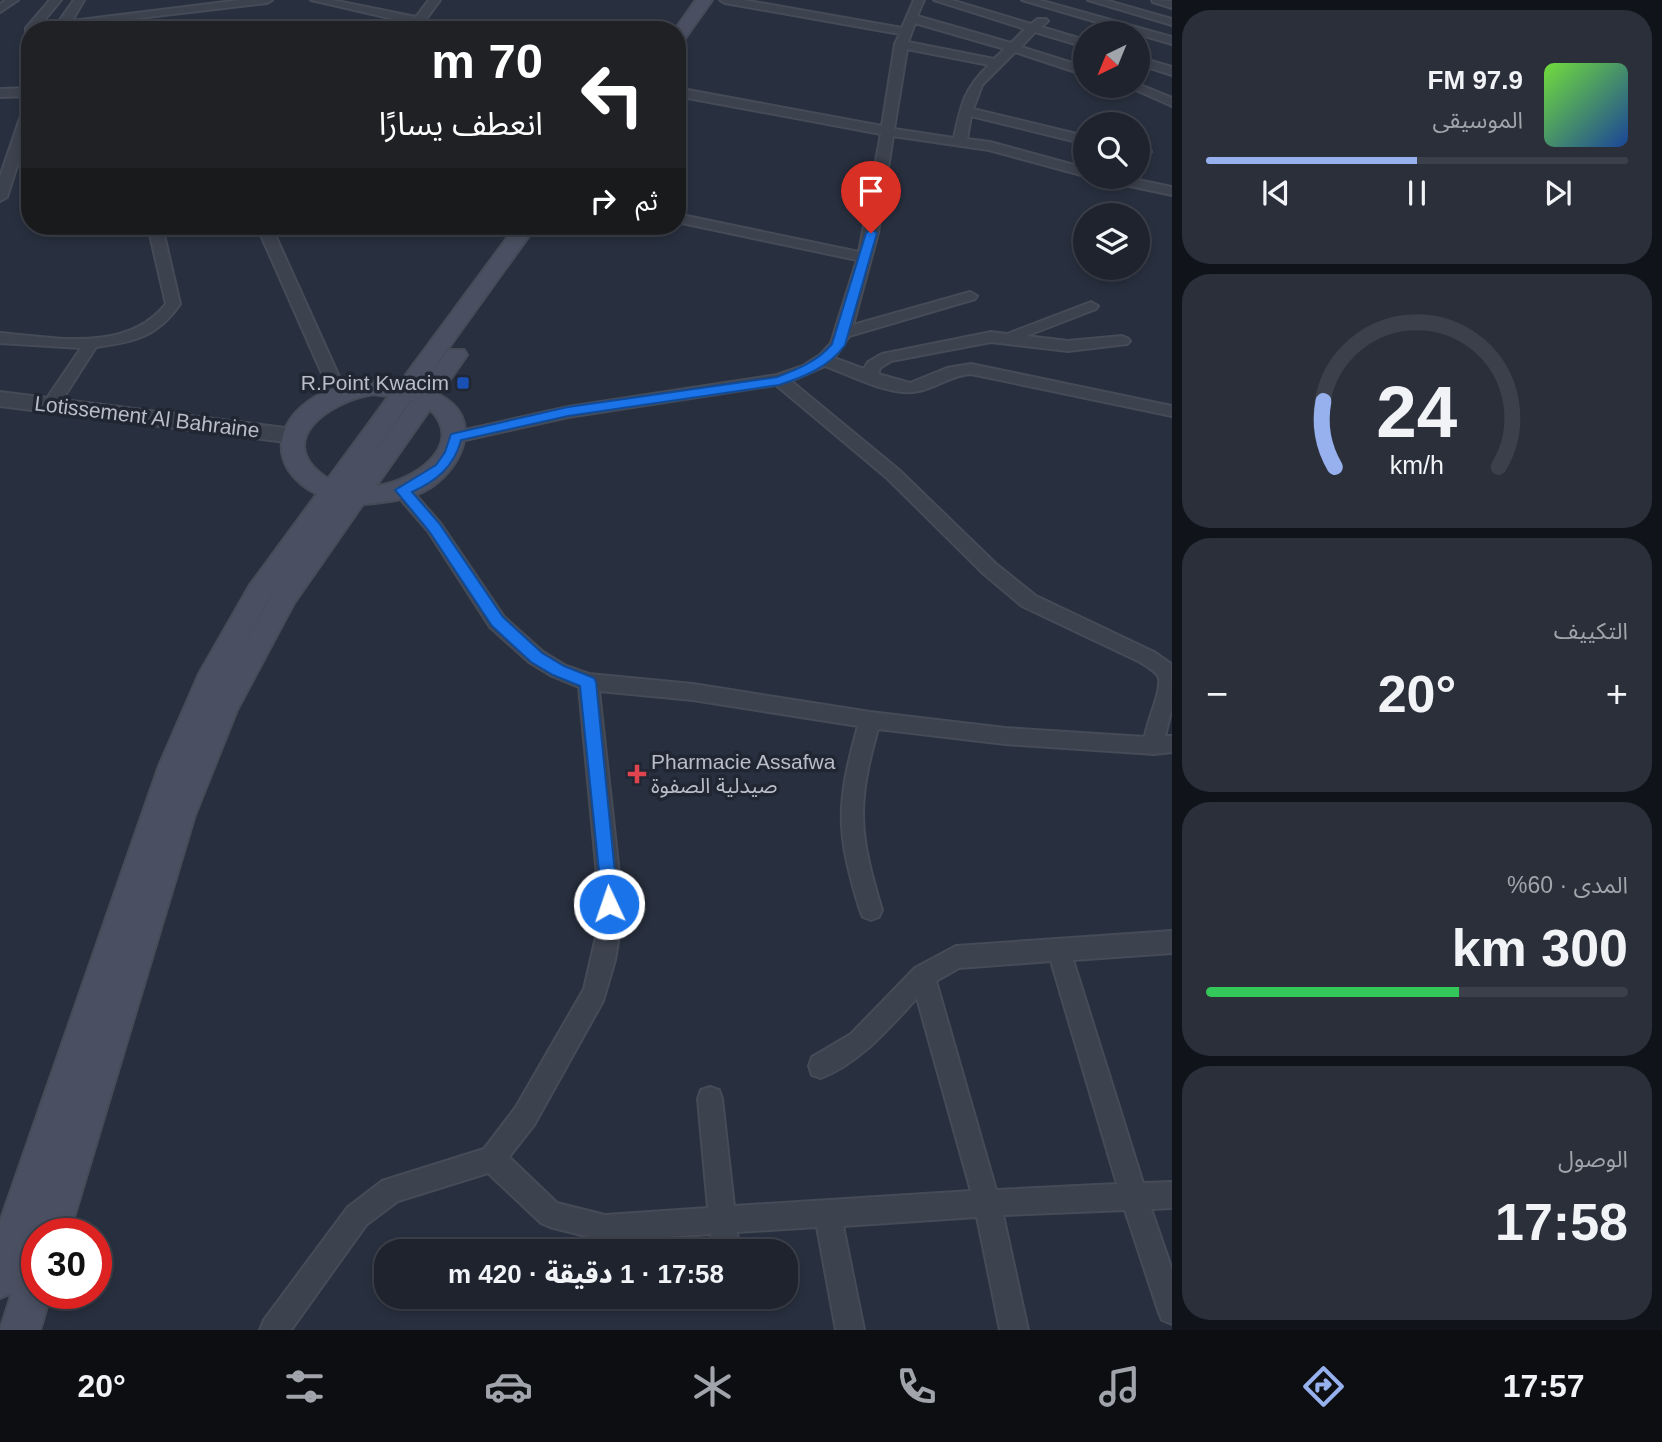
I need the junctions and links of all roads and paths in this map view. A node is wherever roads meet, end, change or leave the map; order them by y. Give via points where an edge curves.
1 (13, 0) edge
2 (56, 0) edge
3 (79, 0) edge
4 (146, 0) edge
5 (267, 0) edge
6 (316, 0) edge
7 (435, 0) edge
8 (688, 0) edge
9 (704, 0) edge
10 (725, 0) edge
11 (919, 0) edge
12 (939, 0) edge
13 (1027, 0) edge
14 (1069, 0) edge
15 (1093, 0) edge
16 (1157, 0) edge
17 (1172, 5) edge
18 (1057, 8) junction
19 (0, 9) edge
20 (139, 18) junction
21 (38, 21) edge
22 (66, 21) edge
23 (108, 21) edge
24 (395, 21) edge
25 (419, 21) edge
26 (673, 21) edge
27 (1172, 22) edge
28 (686, 25) edge
29 (1033, 28) junction
30 (905, 31) junction
31 (1073, 40) edge
32 (1172, 41) edge
33 (1012, 48) junction
34 (995, 63) junction
35 (1073, 67) edge
36 (1150, 68) edge
37 (1172, 71) edge
38 (21, 92) edge
39 (0, 93) edge
40 (1150, 93) edge
41 (686, 94) edge
42 (1172, 102) edge
43 (968, 112) junction
44 (888, 131) junction
45 (21, 134) edge
46 (1073, 137) edge
47 (960, 141) junction
48 (1073, 169) edge
49 (1150, 186) edge
50 (1172, 191) edge
51 (0, 197) edge
52 (686, 220) edge
53 (157, 235) edge
54 (268, 235) edge
55 (520, 235) edge
56 (539, 235) edge
57 (865, 257) junction
58 (970, 296) dead end
59 (1091, 306) dead end
60 (843, 333) junction
61 (0, 338) edge
62 (1009, 338) junction
63 (1122, 341) dead end
64 (92, 342) junction
65 (824, 360) junction
66 (869, 377) junction
67 (779, 380) junction
68 (417, 393) junction
69 (339, 394) junction
70 (0, 399) edge
71 (51, 404) junction
72 (1172, 411) edge
73 (293, 436) junction
74 (456, 437) junction
75 (402, 490) junction
76 (345, 494) junction
77 (588, 682) junction
78 (870, 720) junction
79 (1163, 745) edge
80 (871, 911) dead end
81 (1172, 942) edge
82 (1059, 950) junction
83 (923, 976) junction
84 (821, 1066) dead end
85 (710, 1099) dead end
86 (492, 1159) junction
87 (1172, 1195) edge
88 (1134, 1197) junction
89 (987, 1203) junction
90 (828, 1214) junction
91 (55, 1218) edge
92 (721, 1221) junction
93 (724, 1239) edge
94 (0, 1278) edge
95 (26, 1309) edge
96 (1172, 1310) edge
97 (20, 1330) edge
98 (274, 1330) edge
99 (850, 1330) edge
100 (1014, 1330) edge

1 - 19 street
2 - 21 street
3 - 22 street
4 - 20 street
5 - 20 street
6 - 24 street
7 - 25 street
8 - 26 main road
9 - 28 main road
10 - 30 street
11 - 30 street
12 - 29 street
13 - 18 street
14 - 18 street
15 - 27 street
16 - 17 street
18 - 29 street
18 - 32 street
20 - 23 street
29 - 31 street
29 - 33 street
30 - 33 street via 930,22
30 - 34 street
30 - 44 street via 890,95
33 - 34 street
33 - 35 street
34 - 43 street via 977,83
36 - 37 street
38 - 39 street
40 - 42 street
41 - 44 street
43 - 46 street
43 - 47 street
44 - 47 street
44 - 57 street
45 - 51 street
47 - 48 street
49 - 50 street
52 - 57 street
53 - 64 street via 173,304 167,315 134,338
54 - 69 street
55 - 68 main road
56 - 68 main road
57 - 60 street
58 - 60 street
59 - 62 street
60 - 65 street
61 - 64 street
62 - 63 street via 1068,346
62 - 66 street via 991,337 887,357 873,365
64 - 71 street
65 - 66 street
65 - 67 street
66 - 72 street via 909,389 951,371 971,369
67 - 74 street via 568,412
67 - 79 street via 893,474 1020,594 1164,669 1170,687 1156,725
68 - 69 main road via 373,387
68 - 74 main road via 448,414
68 - 76 main road
69 - 73 main road via 310,412
70 - 71 street, Lotissement Al Bahraine
71 - 73 street, Lotissement Al Bahraine
73 - 76 main road via 292,453 299,469 313,482
74 - 75 main road via 441,468
75 - 76 main road
75 - 77 street via 434,527 497,622 536,657
76 - 91 main road via 263,632 201,760
76 - 94 main road via 258,593 193,718
77 - 78 street via 693,692
77 - 86 street via 607,864 610,924 604,960 578,1023 525,1116
78 - 79 street via 1004,736
78 - 80 street via 851,805 860,875
81 - 82 street
82 - 83 street via 956,957
82 - 88 street
83 - 84 street via 859,1042
83 - 89 street
85 - 92 street
86 - 92 street via 550,1214 605,1228
86 - 98 street via 391,1190 356,1216
87 - 88 street
88 - 89 street
88 - 96 street
89 - 90 street
89 - 100 street
90 - 92 street
90 - 99 street
92 - 93 street
95 - 97 main road

